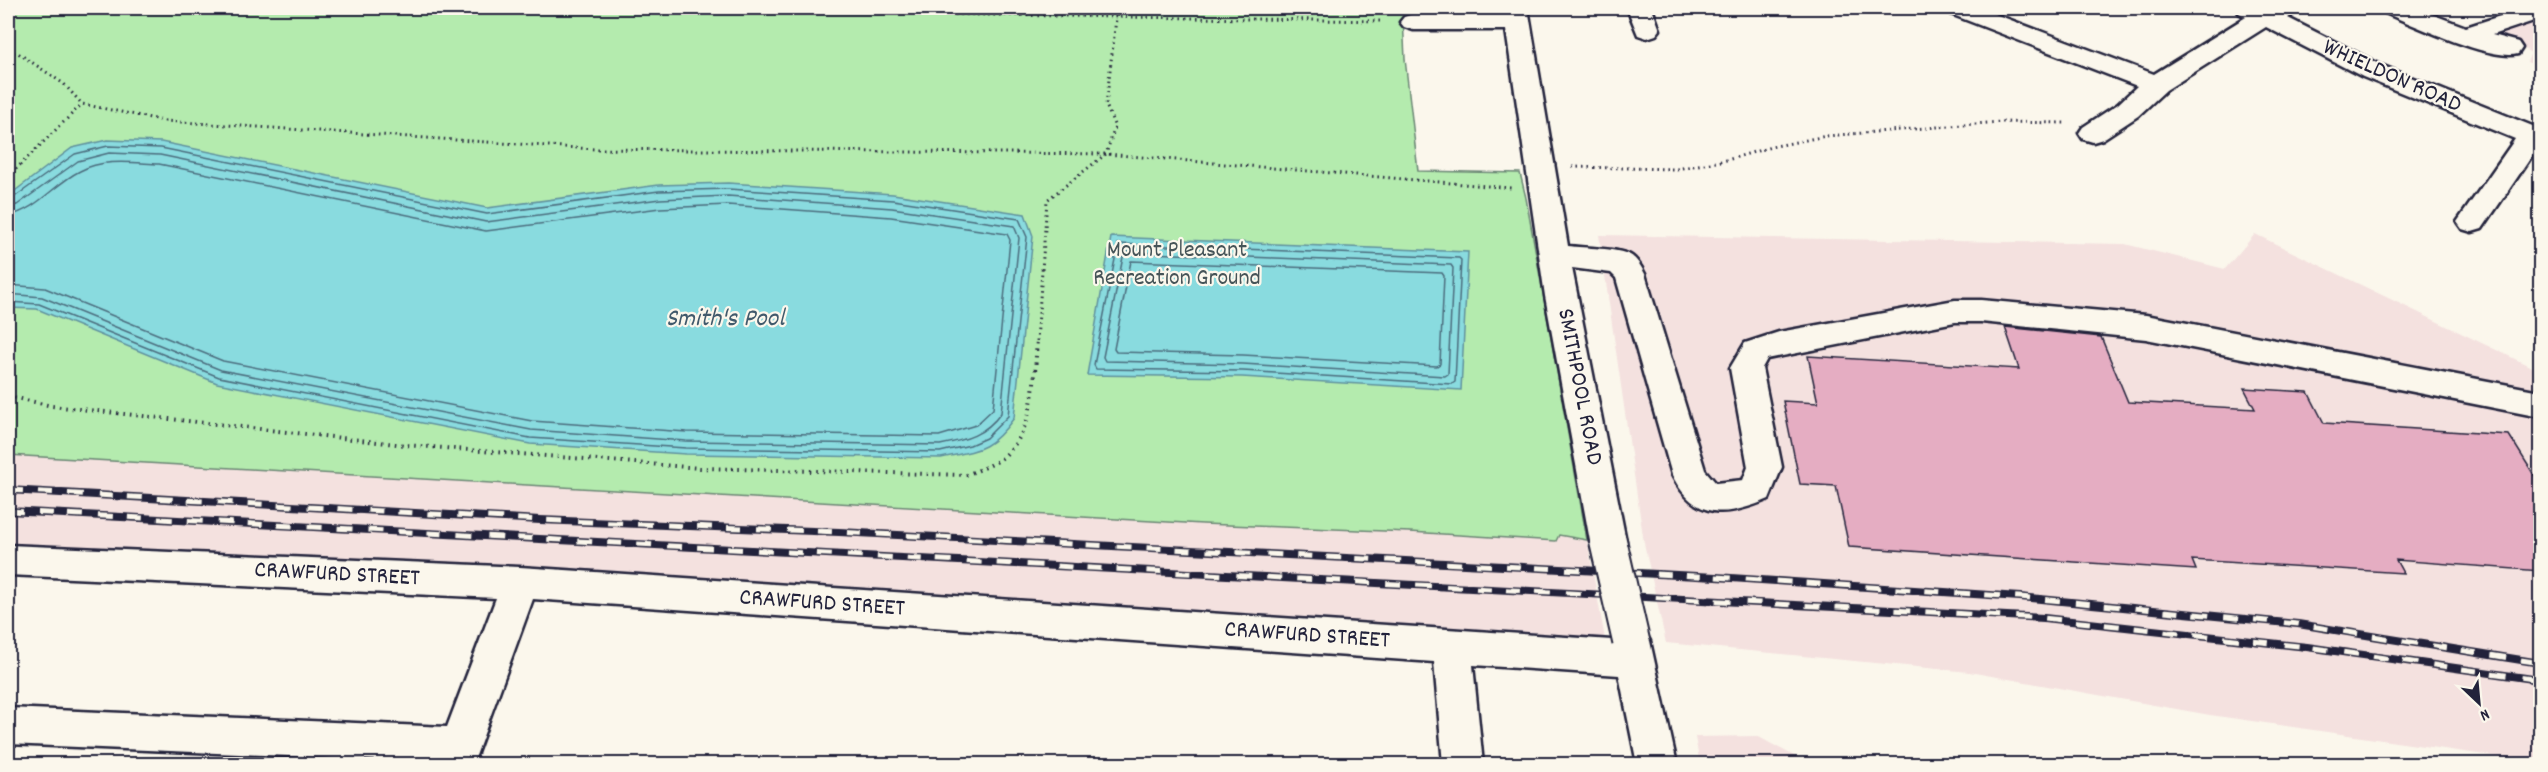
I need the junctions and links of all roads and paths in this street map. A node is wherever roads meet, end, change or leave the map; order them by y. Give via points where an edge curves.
1 (1120, 8) edge
2 (1957, 8) edge
3 (2296, 8) edge
4 (2394, 8) edge
5 (2541, 11) edge
6 (2256, 12) edge
7 (933, 14) dead end
8 (1516, 15) edge
9 (1116, 19) junction
10 (1413, 22) joint
11 (2464, 36) junction
12 (2508, 48) dead end
13 (8, 52) edge
14 (2156, 84) junction
15 (82, 104) junction
16 (2093, 132) joint
17 (2536, 137) edge
18 (1107, 154) junction
19 (8, 177) edge
20 (1541, 178) junction
21 (2472, 222) dead end
22 (1554, 255) junction
23 (8, 396) edge
24 (2541, 404) edge
25 (8, 560) edge
26 (519, 584) junction
27 (1452, 646) junction
28 (1633, 650) junction
29 (8, 726) edge
30 (457, 755) edge
31 (1463, 765) edge
32 (1656, 765) edge

1 - 9 path
2 - 14 street
3 - 6 street
4 - 11 street
5 - 11 street
6 - 14 street
6 - 17 street, WHIELDON ROAD via 2372,71
7 - 9 path
8 - 10 street
8 - 20 street, SMITHPOOL ROAD
9 - 10 path
9 - 18 path via 1106,105 1115,127
11 - 12 street
13 - 15 path via 18,53 64,84
14 - 16 street via 2128,110
15 - 18 path via 165,121 594,149
15 - 19 path
16 - 20 path via 2064,122 2000,122 1826,136 1677,169
17 - 21 street
18 - 20 path
18 - 23 path via 1047,200 1032,401 1020,438 997,461 966,475 700,468 405,445 52,406
20 - 22 street, SMITHPOOL ROAD
22 - 24 street via 1620,263 1630,274 1689,476 1702,492 1719,497 1739,497 1757,489 1765,467 1746,368 1756,351 1955,311 2146,327
22 - 28 street, SMITHPOOL ROAD, bridge via 1608,541
25 - 26 street, CRAWFURD STREET
26 - 27 street, CRAWFURD STREET
26 - 30 street
27 - 28 street, CRAWFURD STREET
27 - 31 street
28 - 32 street, SMITHPOOL ROAD
29 - 30 street

